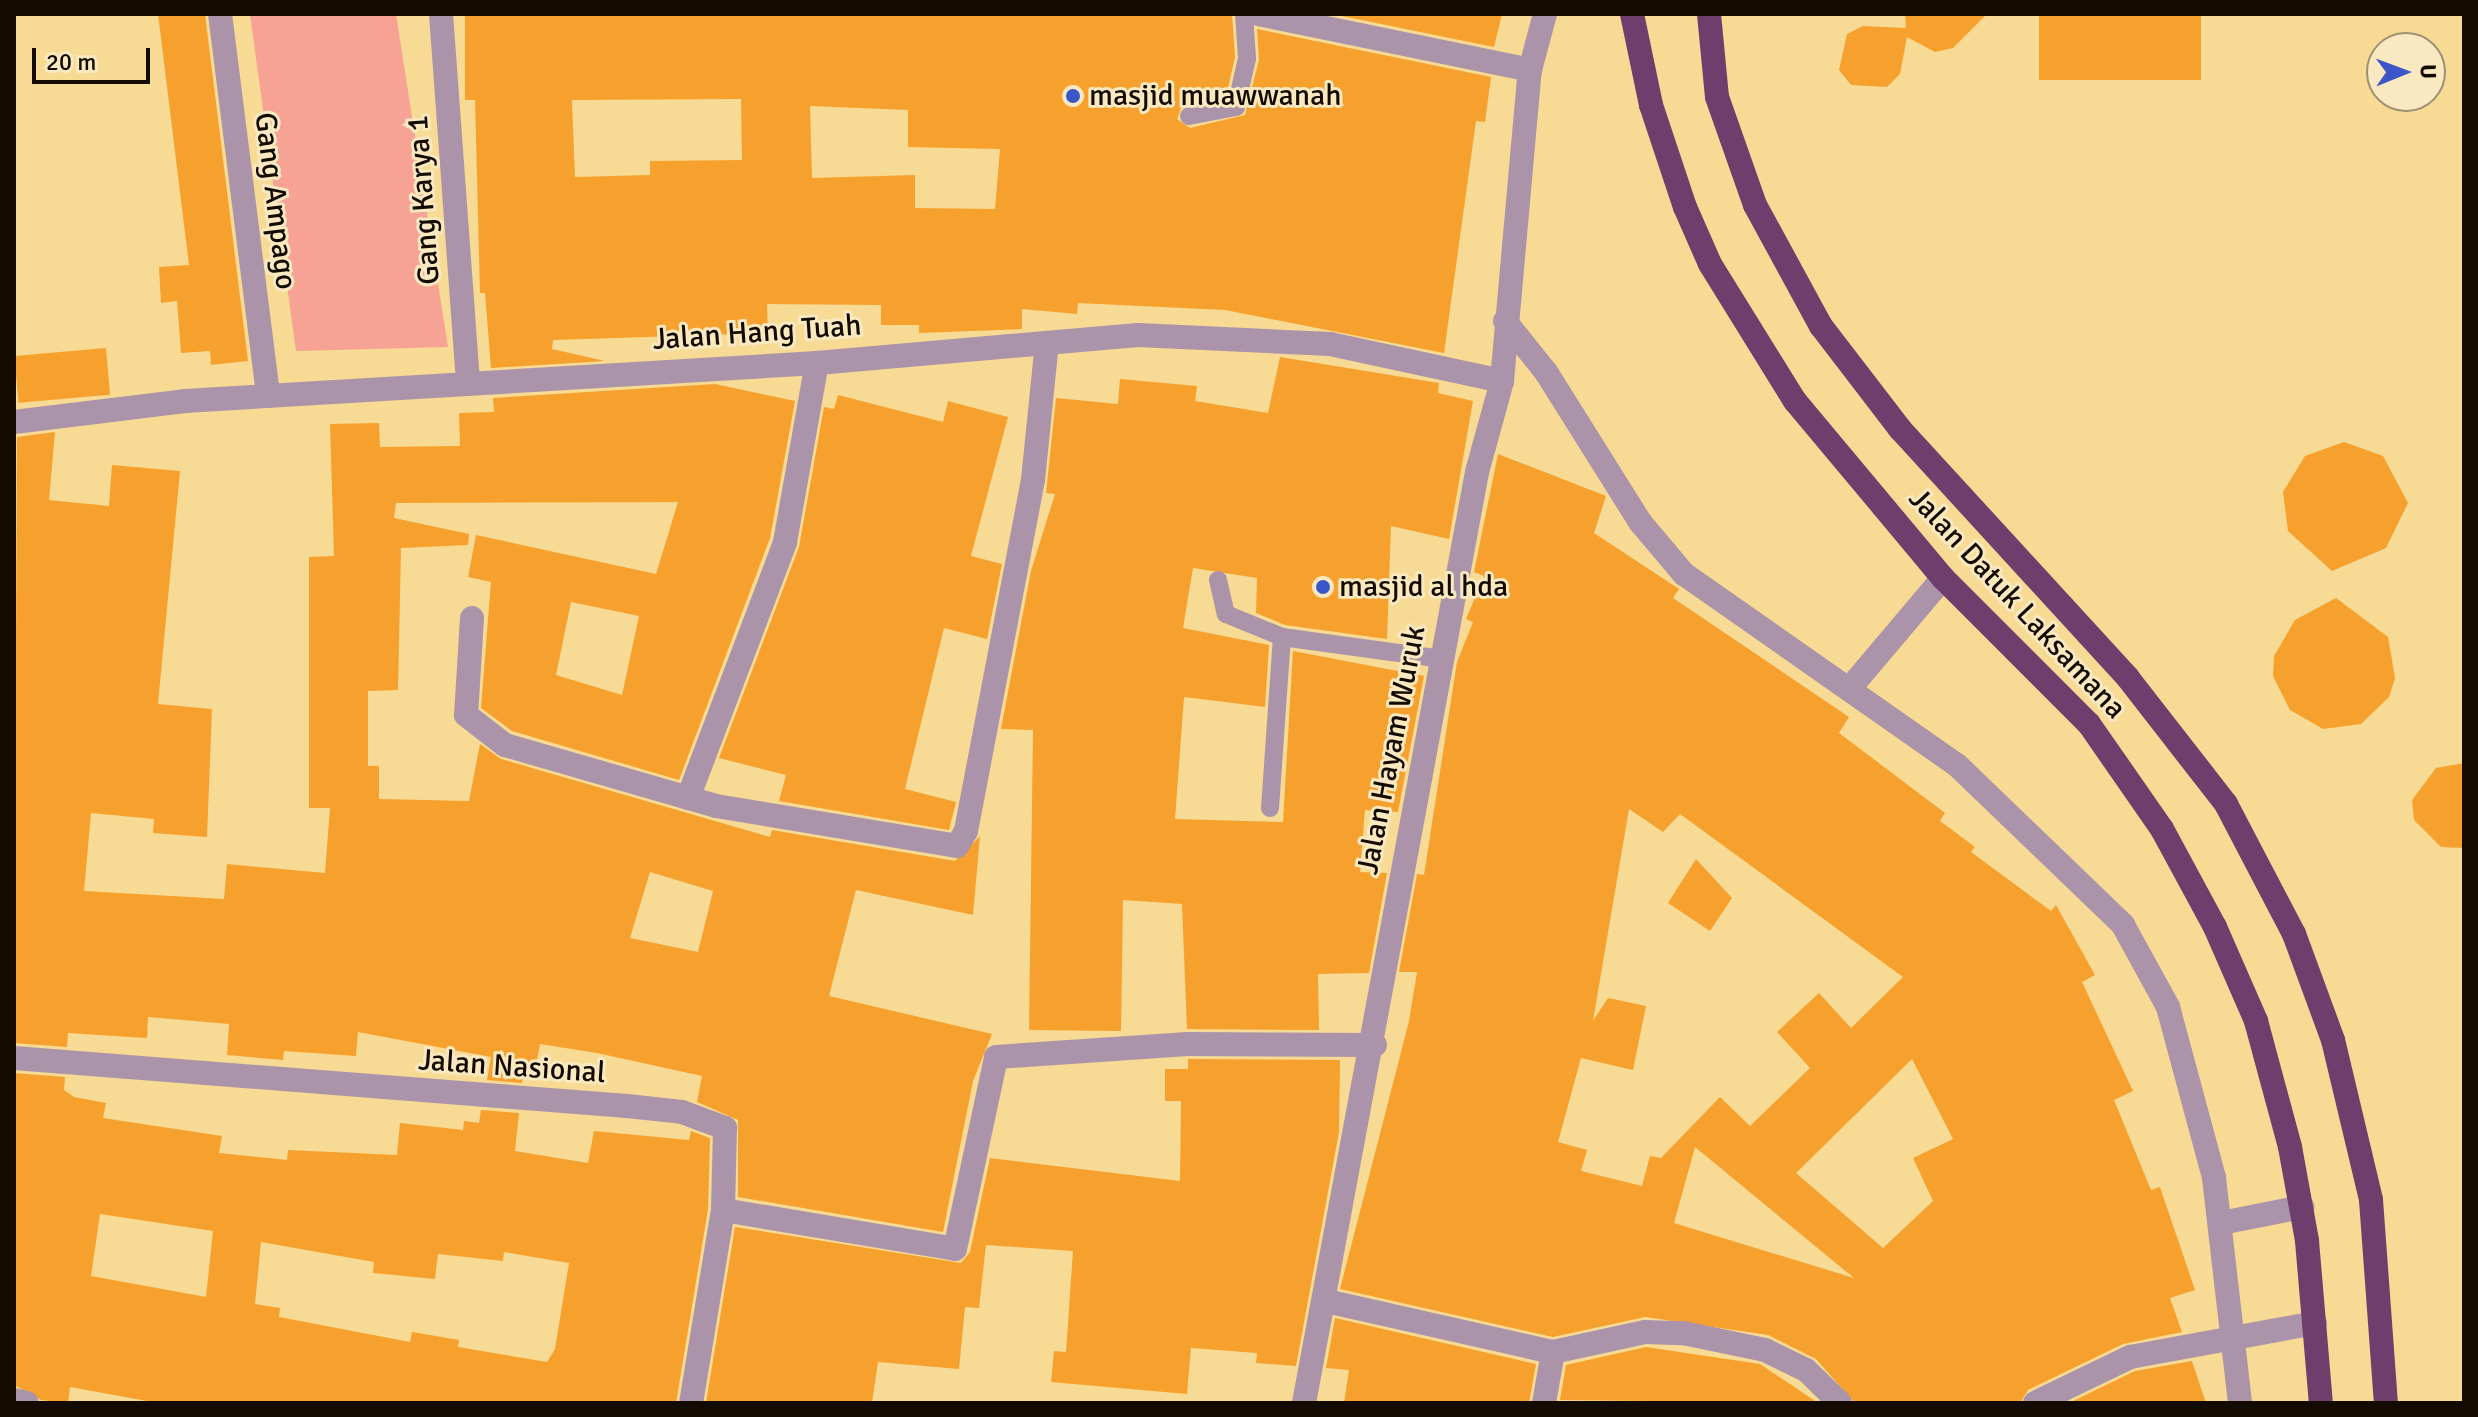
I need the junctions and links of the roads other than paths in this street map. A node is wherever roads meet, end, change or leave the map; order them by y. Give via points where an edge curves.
1 (220, 14) edge
2 (441, 14) edge
3 (1244, 14) edge
4 (1258, 14) edge
5 (1545, 14) edge
6 (1632, 14) edge
7 (1709, 14) edge
8 (1530, 70) junction
9 (1189, 116) dead end
10 (1505, 321) junction
11 (1047, 343) junction
12 (817, 363) junction
13 (1502, 381) junction
14 (468, 382) junction
15 (268, 396) junction
16 (14, 422) edge
17 (1943, 578) junction
18 (1218, 580) dead end
19 (472, 618) dead end
20 (1282, 637) junction
21 (1442, 659) junction
22 (1850, 688) junction
23 (688, 798) junction
24 (1270, 808) dead end
25 (1375, 1045) junction
26 (14, 1058) edge
27 (2302, 1207) junction
28 (723, 1210) junction
29 (2221, 1223) junction
30 (1326, 1301) junction
31 (2315, 1323) junction
32 (2234, 1335) junction
33 (1553, 1352) junction
34 (14, 1400) edge
35 (27, 1403) edge
36 (691, 1403) edge
37 (1304, 1403) edge
38 (1544, 1403) edge
39 (1840, 1403) edge
40 (2035, 1403) edge
41 (2240, 1403) edge
42 (2321, 1403) edge
43 (2386, 1403) edge

1 - 15 street, Gang Ampago
2 - 14 street, Gang Karya 1
3 - 9 lane via 1247,58 1236,107
4 - 8 street
5 - 8 street, Jalan Hayam Wuruk
6 - 17 highway, Jalan Datuk Laksamana via 1651,105 1710,264 1795,401
7 - 43 highway, Jalan Datuk Laksamana via 1717,97 1755,205 1821,326 1900,429 2146,701 2226,804 2294,934 2333,1040 2371,1200
8 - 10 street, Jalan Hayam Wuruk
10 - 13 street, Jalan Hayam Wuruk
10 - 22 street via 1546,372 1640,522 1684,574 1733,615
11 - 12 street, Jalan Hang Tuah
11 - 13 street, Jalan Hang Tuah via 1226,335 1330,344
11 - 23 street via 1033,480 963,841 910,843
12 - 14 street, Jalan Hang Tuah
12 - 23 street via 785,542
13 - 21 street, Jalan Hayam Wuruk
14 - 15 street, Jalan Hang Tuah
15 - 16 street, Jalan Hang Tuah
17 - 22 street
17 - 27 highway, Jalan Datuk Laksamana via 2089,724 2162,829 2256,1021
18 - 20 lane via 1226,614
19 - 23 street via 463,703 476,729 595,777
20 - 21 lane
20 - 24 lane
21 - 25 street, Jalan Hayam Wuruk
22 - 29 street via 1957,765 2123,925 2168,1007
25 - 28 street via 1188,1044 996,1057 955,1249
25 - 30 street, Jalan Hayam Wuruk
26 - 28 street, Jalan Nasional via 682,1112 725,1128
27 - 29 street
27 - 31 highway, Jalan Datuk Laksamana
28 - 36 street, Jalan Nasional
29 - 32 street
30 - 33 street
30 - 37 street, Jalan Hayam Wuruk
31 - 32 street
31 - 42 highway, Jalan Datuk Laksamana
32 - 40 street via 2130,1357
32 - 41 street
33 - 38 street
33 - 39 street via 1645,1332 1683,1333 1765,1350 1806,1370
34 - 35 street

